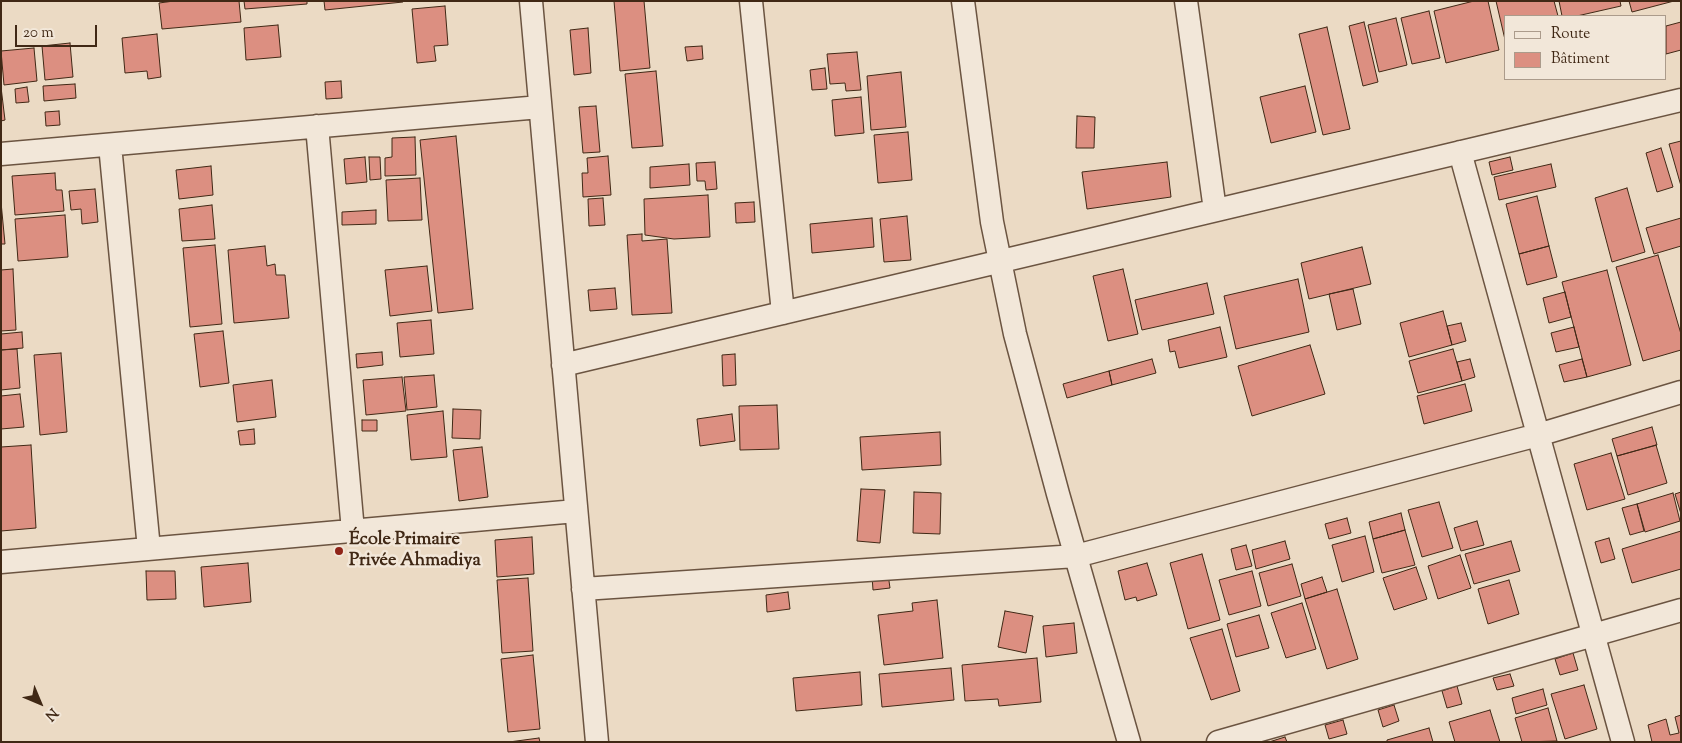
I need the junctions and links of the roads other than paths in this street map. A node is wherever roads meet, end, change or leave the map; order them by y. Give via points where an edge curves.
1 (531, 1) edge
2 (751, 1) edge
3 (963, 1) edge
4 (1186, 1) edge
5 (1681, 100) edge
6 (540, 107) junction
7 (317, 126) junction
8 (110, 145) junction
9 (1460, 152) junction
10 (1, 154) edge
11 (1215, 210) junction
12 (999, 262) junction
13 (784, 313) junction
14 (563, 365) junction
15 (1681, 392) edge
16 (1538, 435) junction
17 (576, 511) junction
18 (353, 531) junction
19 (150, 549) junction
20 (1076, 556) junction
21 (1, 562) edge
22 (583, 589) junction
23 (1681, 610) edge
24 (1593, 634) junction
25 (597, 742) edge
26 (1130, 742) edge
27 (1218, 742) edge
28 (1623, 742) edge

1 - 6 street
2 - 13 street
3 - 12 street
4 - 11 street
5 - 9 street
6 - 7 street
6 - 14 street
7 - 8 street
7 - 18 street
8 - 10 street
8 - 19 street
9 - 11 street
9 - 16 street
11 - 12 street
12 - 13 street
12 - 20 street
13 - 14 street
14 - 17 street
15 - 16 street
16 - 20 street
16 - 24 street
17 - 18 street
17 - 22 street
18 - 19 street
19 - 21 street
20 - 22 street
20 - 26 street
22 - 25 street
23 - 24 street
24 - 27 street
24 - 28 street

